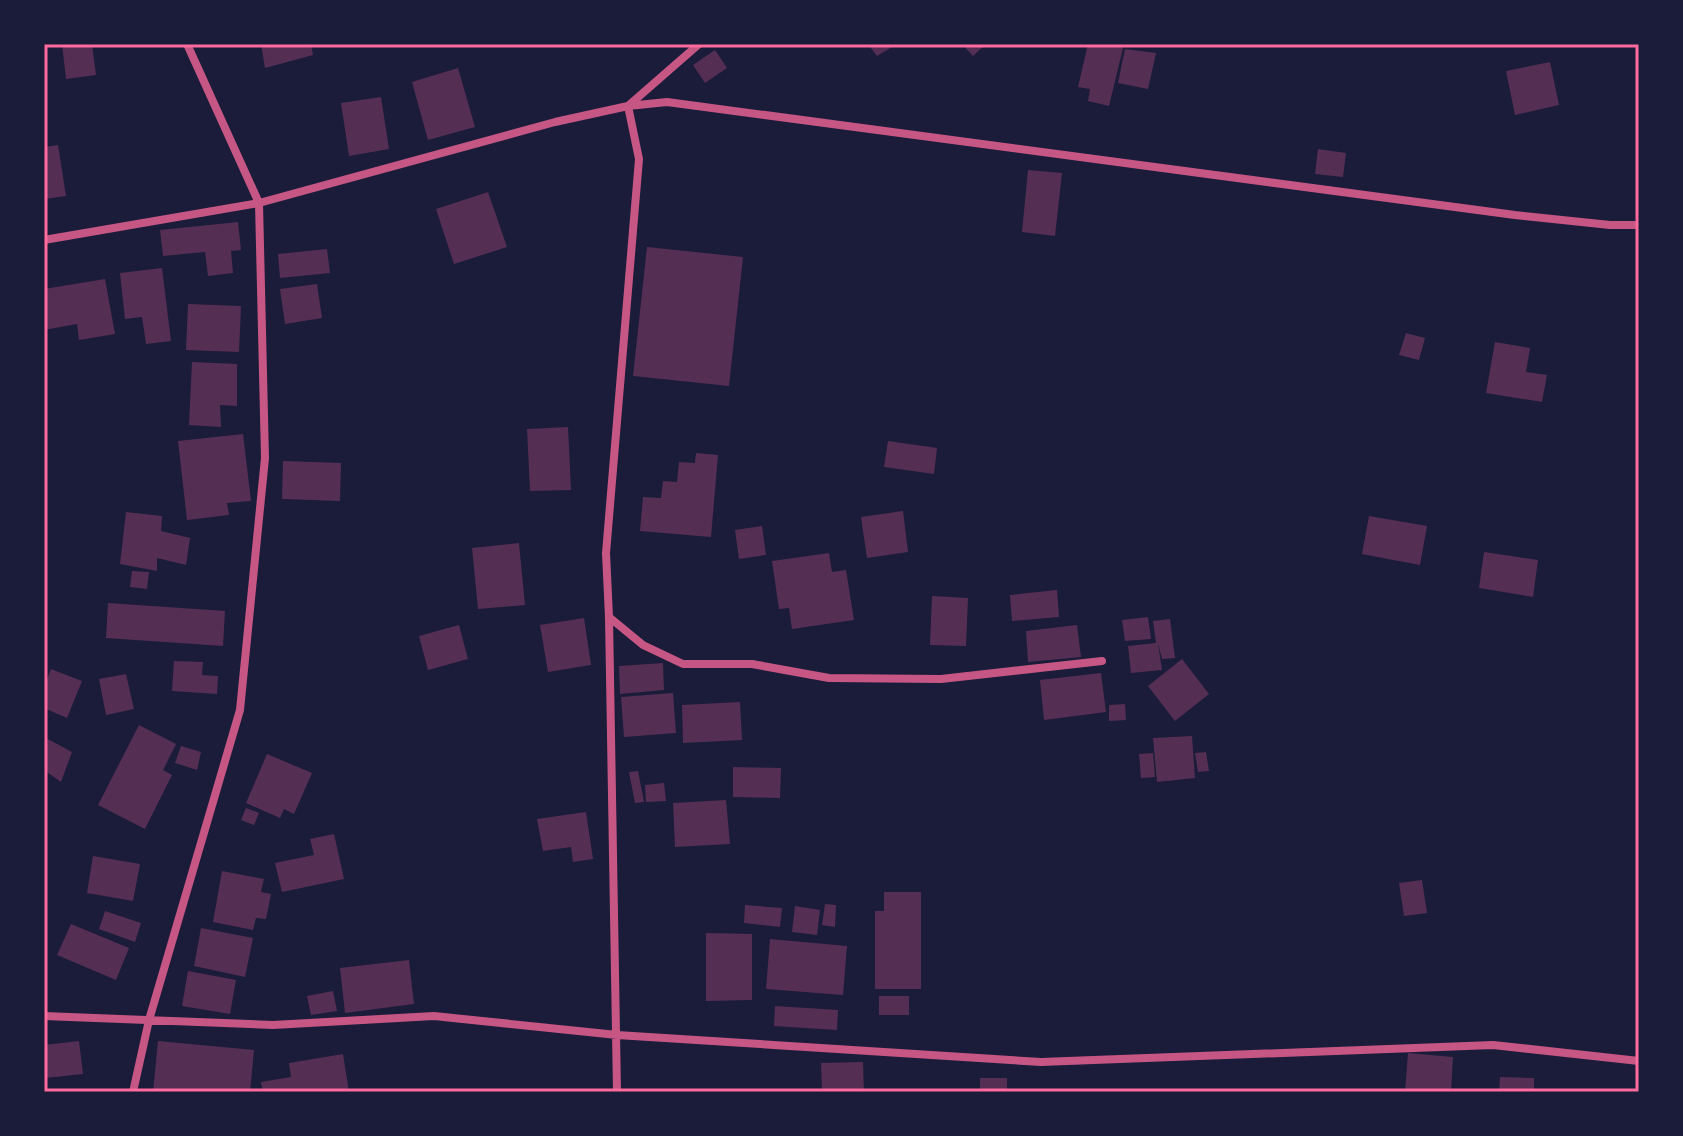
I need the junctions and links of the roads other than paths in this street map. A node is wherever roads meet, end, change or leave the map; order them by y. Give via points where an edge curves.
1 (187, 44) edge
2 (699, 44) edge
3 (628, 106) junction
4 (259, 203) junction
5 (1639, 225) edge
6 (44, 240) edge
7 (609, 617) junction
8 (1102, 661) dead end
9 (44, 1016) edge
10 (149, 1020) junction
11 (617, 1035) junction
12 (1639, 1061) edge
13 (133, 1092) edge
14 (617, 1092) edge

1 - 4 street
2 - 3 street
3 - 4 street
3 - 5 street via 667,102 1515,215
3 - 7 street via 639,159 606,553
4 - 6 street
4 - 10 street via 265,458 240,710
7 - 8 street via 643,645 683,664 752,664 829,678 941,679
7 - 11 street
9 - 10 street
10 - 11 street via 273,1025 434,1016
10 - 13 street
11 - 12 street via 1041,1062 1493,1045
11 - 14 street

